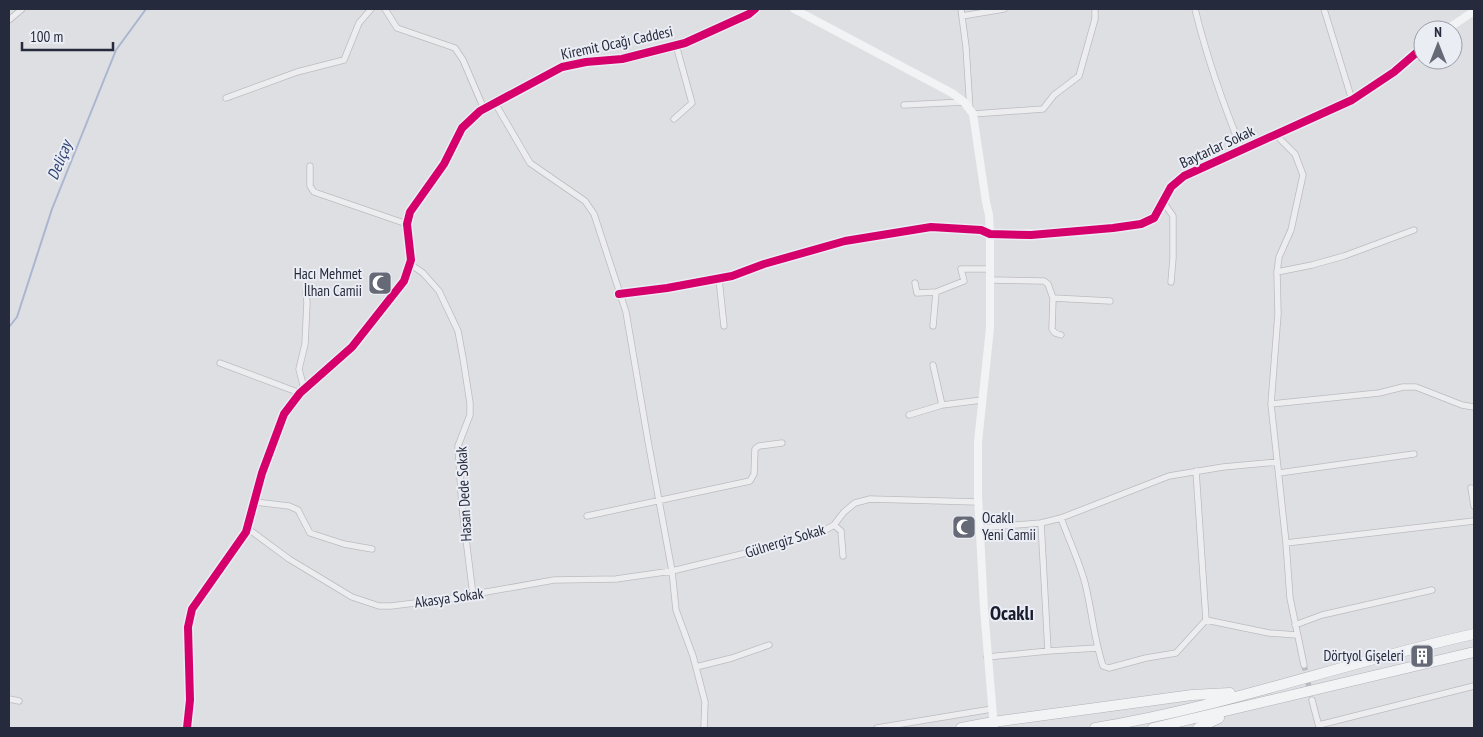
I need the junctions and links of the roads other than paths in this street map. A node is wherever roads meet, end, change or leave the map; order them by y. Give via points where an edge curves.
1 (22, 9) edge
2 (371, 9) edge
3 (385, 9) edge
4 (755, 9) edge
5 (794, 9) edge
6 (961, 9) edge
7 (1004, 9) edge
8 (1095, 9) edge
9 (1195, 9) edge
10 (1324, 9) edge
11 (1474, 11) edge
12 (962, 16) junction
13 (9, 20) edge
14 (1461, 20) edge
15 (676, 45) junction
16 (1413, 56) edge
17 (226, 98) dead end
18 (1352, 100) junction
19 (964, 102) junction
20 (494, 103) junction
21 (904, 105) dead end
22 (484, 109) junction
23 (972, 112) junction
24 (674, 119) dead end
25 (1276, 135) junction
26 (1242, 150) junction
27 (310, 166) dead end
28 (1164, 203) junction
29 (407, 224) junction
30 (1414, 230) dead end
31 (990, 234) junction
32 (410, 264) junction
33 (990, 269) junction
34 (1277, 272) junction
35 (719, 278) junction
36 (990, 280) junction
37 (1171, 282) dead end
38 (915, 283) dead end
39 (306, 292) dead end
40 (936, 292) junction
41 (619, 294) junction
42 (1053, 298) junction
43 (1110, 301) dead end
44 (724, 326) dead end
45 (933, 326) dead end
46 (1061, 335) dead end
47 (220, 363) dead end
48 (933, 366) dead end
49 (302, 391) junction
50 (982, 400) junction
51 (1271, 404) junction
52 (942, 405) junction
53 (1474, 407) edge
54 (909, 415) dead end
55 (782, 443) dead end
56 (1414, 454) dead end
57 (1277, 462) junction
58 (1196, 471) junction
59 (1278, 473) junction
60 (1471, 488) dead end
61 (659, 501) junction
62 (255, 502) junction
63 (978, 502) junction
64 (1474, 506) edge
65 (587, 516) dead end
66 (1061, 518) junction
67 (1474, 521) edge
68 (1041, 523) junction
69 (834, 525) junction
70 (247, 528) junction
71 (979, 528) junction
72 (1286, 543) junction
73 (372, 548) dead end
74 (843, 556) dead end
75 (672, 571) junction
76 (1432, 590) dead end
77 (473, 595) junction
78 (1206, 620) junction
79 (1295, 625) junction
80 (1474, 634) edge
81 (1297, 635) junction
82 (769, 645) dead end
83 (1097, 648) junction
84 (1048, 650) junction
85 (1474, 652) edge
86 (987, 657) junction
87 (1304, 664) tunnel mouth
88 (696, 667) junction
89 (1474, 686) edge
90 (1271, 688) junction
91 (9, 699) edge
92 (1276, 700) junction
93 (1312, 700) tunnel mouth
94 (20, 701) dead end
95 (992, 709) junction
96 (994, 725) edge
97 (1319, 727) edge
98 (188, 728) edge
99 (704, 728) edge
100 (876, 728) edge
101 (961, 728) edge
102 (1095, 728) edge
103 (1153, 728) edge
104 (1198, 728) edge

1 - 13 street
2 - 17 street via 359,22 344,60 297,72
3 - 22 street via 396,28 455,48
4 - 15 street, Kiremit Ocağı Caddesi
5 - 19 street via 952,92
6 - 12 street
7 - 12 street
8 - 23 street via 1079,76 1054,94 1043,109
9 - 26 street via 1222,103
10 - 18 street
11 - 14 street
12 - 23 street
15 - 20 street, Kiremit Ocağı Caddesi via 622,59 562,67
15 - 24 street via 692,103
16 - 18 street, Baytarlar Sokak
18 - 25 street, Baytarlar Sokak
19 - 21 street
19 - 23 street
20 - 22 street, Kiremit Ocağı Caddesi
20 - 41 street via 530,163 585,201 594,214
22 - 29 street, Kiremit Ocağı Caddesi via 462,128 444,164 410,212
23 - 31 street
25 - 26 street, Baytarlar Sokak
25 - 34 street via 1295,154 1303,175 1291,230
26 - 28 street, Baytarlar Sokak via 1184,176 1171,187
27 - 29 street via 310,186 314,192
28 - 31 street, Baytarlar Sokak via 1154,218 1141,224 1031,235
28 - 37 street via 1173,216
29 - 32 street
30 - 34 street via 1312,266
31 - 33 street
31 - 35 street via 981,230 931,228 845,241
32 - 49 street via 404,282 352,347
32 - 77 street, Hasan Dede Sokak via 424,273 440,291 458,331 470,403 470,416 458,446
33 - 36 street
33 - 40 street via 961,269 964,281
34 - 51 street via 1278,314
35 - 41 street
35 - 44 street
36 - 42 street via 1044,281
36 - 50 street via 990,328
38 - 40 street via 917,293
39 - 49 street via 305,344 299,370
40 - 45 street
41 - 61 street via 626,312
42 - 43 street
42 - 46 street via 1052,329
47 - 49 street
48 - 52 street
49 - 62 street via 284,414
50 - 52 street
50 - 63 street
51 - 53 street via 1416,387
51 - 57 street
52 - 54 street
55 - 61 street via 754,449 754,474 750,481
56 - 59 street
57 - 58 street
57 - 59 street
58 - 66 street via 1169,476
58 - 78 street
59 - 72 street
60 - 64 street
61 - 65 street
61 - 75 street
62 - 70 street
62 - 73 street via 298,510 310,533 344,544
63 - 69 street, Gülnergiz Sokak via 870,499 855,503
63 - 71 street
66 - 68 street
66 - 83 street via 1084,581
67 - 72 street
68 - 71 street
68 - 84 street
69 - 74 street via 841,531
69 - 75 street, Gülnergiz Sokak via 820,533 771,547
70 - 77 street, Akasya Sokak via 289,559 352,597 379,606
70 - 98 street via 192,609 188,628
71 - 86 street
72 - 79 street
75 - 77 street, Akasya Sokak via 616,579 554,580
75 - 88 street via 676,610
76 - 79 street
78 - 81 street via 1269,633
78 - 83 street via 1176,653 1109,668 1103,666
79 - 81 street
80 - 90 highway
81 - 87 street
82 - 88 street
83 - 84 street
84 - 86 street
85 - 92 highway
86 - 95 street
88 - 99 street via 705,702
89 - 97 street
90 - 96 highway via 1192,694
90 - 102 highway
91 - 94 street
92 - 103 highway
92 - 104 highway
93 - 97 street
95 - 96 street
95 - 100 street
96 - 101 highway

